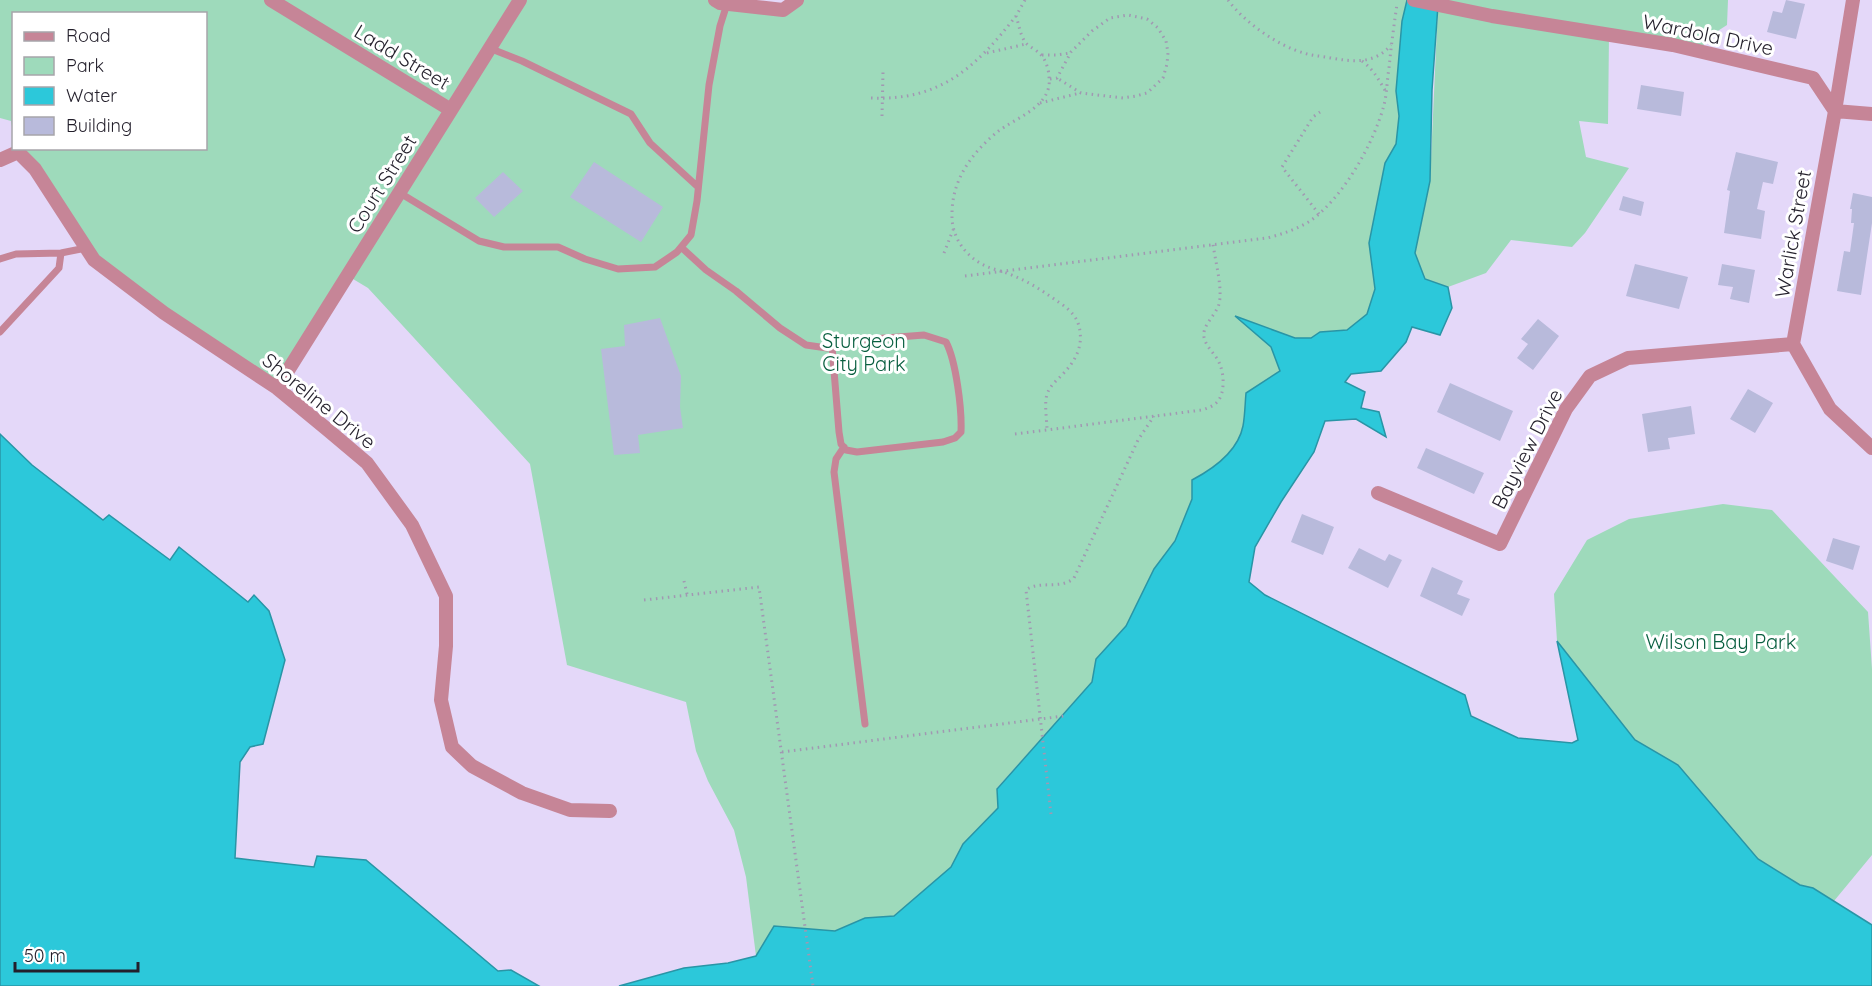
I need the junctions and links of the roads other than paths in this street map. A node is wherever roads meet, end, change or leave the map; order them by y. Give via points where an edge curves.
1 (271, 0) edge
2 (520, 0) edge
3 (797, 0) edge
4 (1414, 0) edge
5 (1853, 0) edge
6 (721, 2) edge
7 (489, 48) junction
8 (451, 110) junction
9 (1835, 111) junction
10 (1872, 114) edge
11 (0, 159) edge
12 (698, 187) junction
13 (399, 193) junction
14 (681, 247) junction
15 (86, 248) junction
16 (62, 253) junction
17 (0, 260) edge
18 (0, 332) edge
19 (1793, 344) junction
20 (832, 346) junction
21 (278, 388) junction
22 (844, 447) junction
23 (1872, 448) edge
24 (1378, 493) dead end
25 (865, 724) dead end
26 (610, 811) dead end

1 - 8 street, Ladd Street
2 - 7 street, Court Street
3 - 6 street via 783,10
4 - 9 street, Wardola Drive via 1673,45 1813,78
5 - 9 street, Warlick Street
6 - 12 lane
7 - 8 street, Court Street
7 - 12 lane via 631,114 650,142
8 - 13 street, Court Street
9 - 10 street
9 - 19 street, Warlick Street
11 - 15 street, Shoreline Drive via 18,152 35,169
12 - 14 lane via 691,235
13 - 14 lane via 479,241 504,247 558,247 618,269 655,267
13 - 21 street, Court Street
14 - 20 lane via 780,328 806,345
15 - 16 lane
15 - 21 street, Shoreline Drive via 94,260 164,313
16 - 17 lane via 16,254
16 - 18 lane via 59,268
19 - 23 street via 1830,409
19 - 24 street, Bayview Drive via 1628,358 1590,376 1566,409 1500,544
20 - 22 lane via 839,432
20 - 22 lane via 847,341 924,335 946,342 952,353 961,420 961,432 944,442 857,452
21 - 26 street, Shoreline Drive via 367,464 412,525 446,596 441,700 452,747 472,766 522,793 570,810
22 - 25 lane via 834,472

